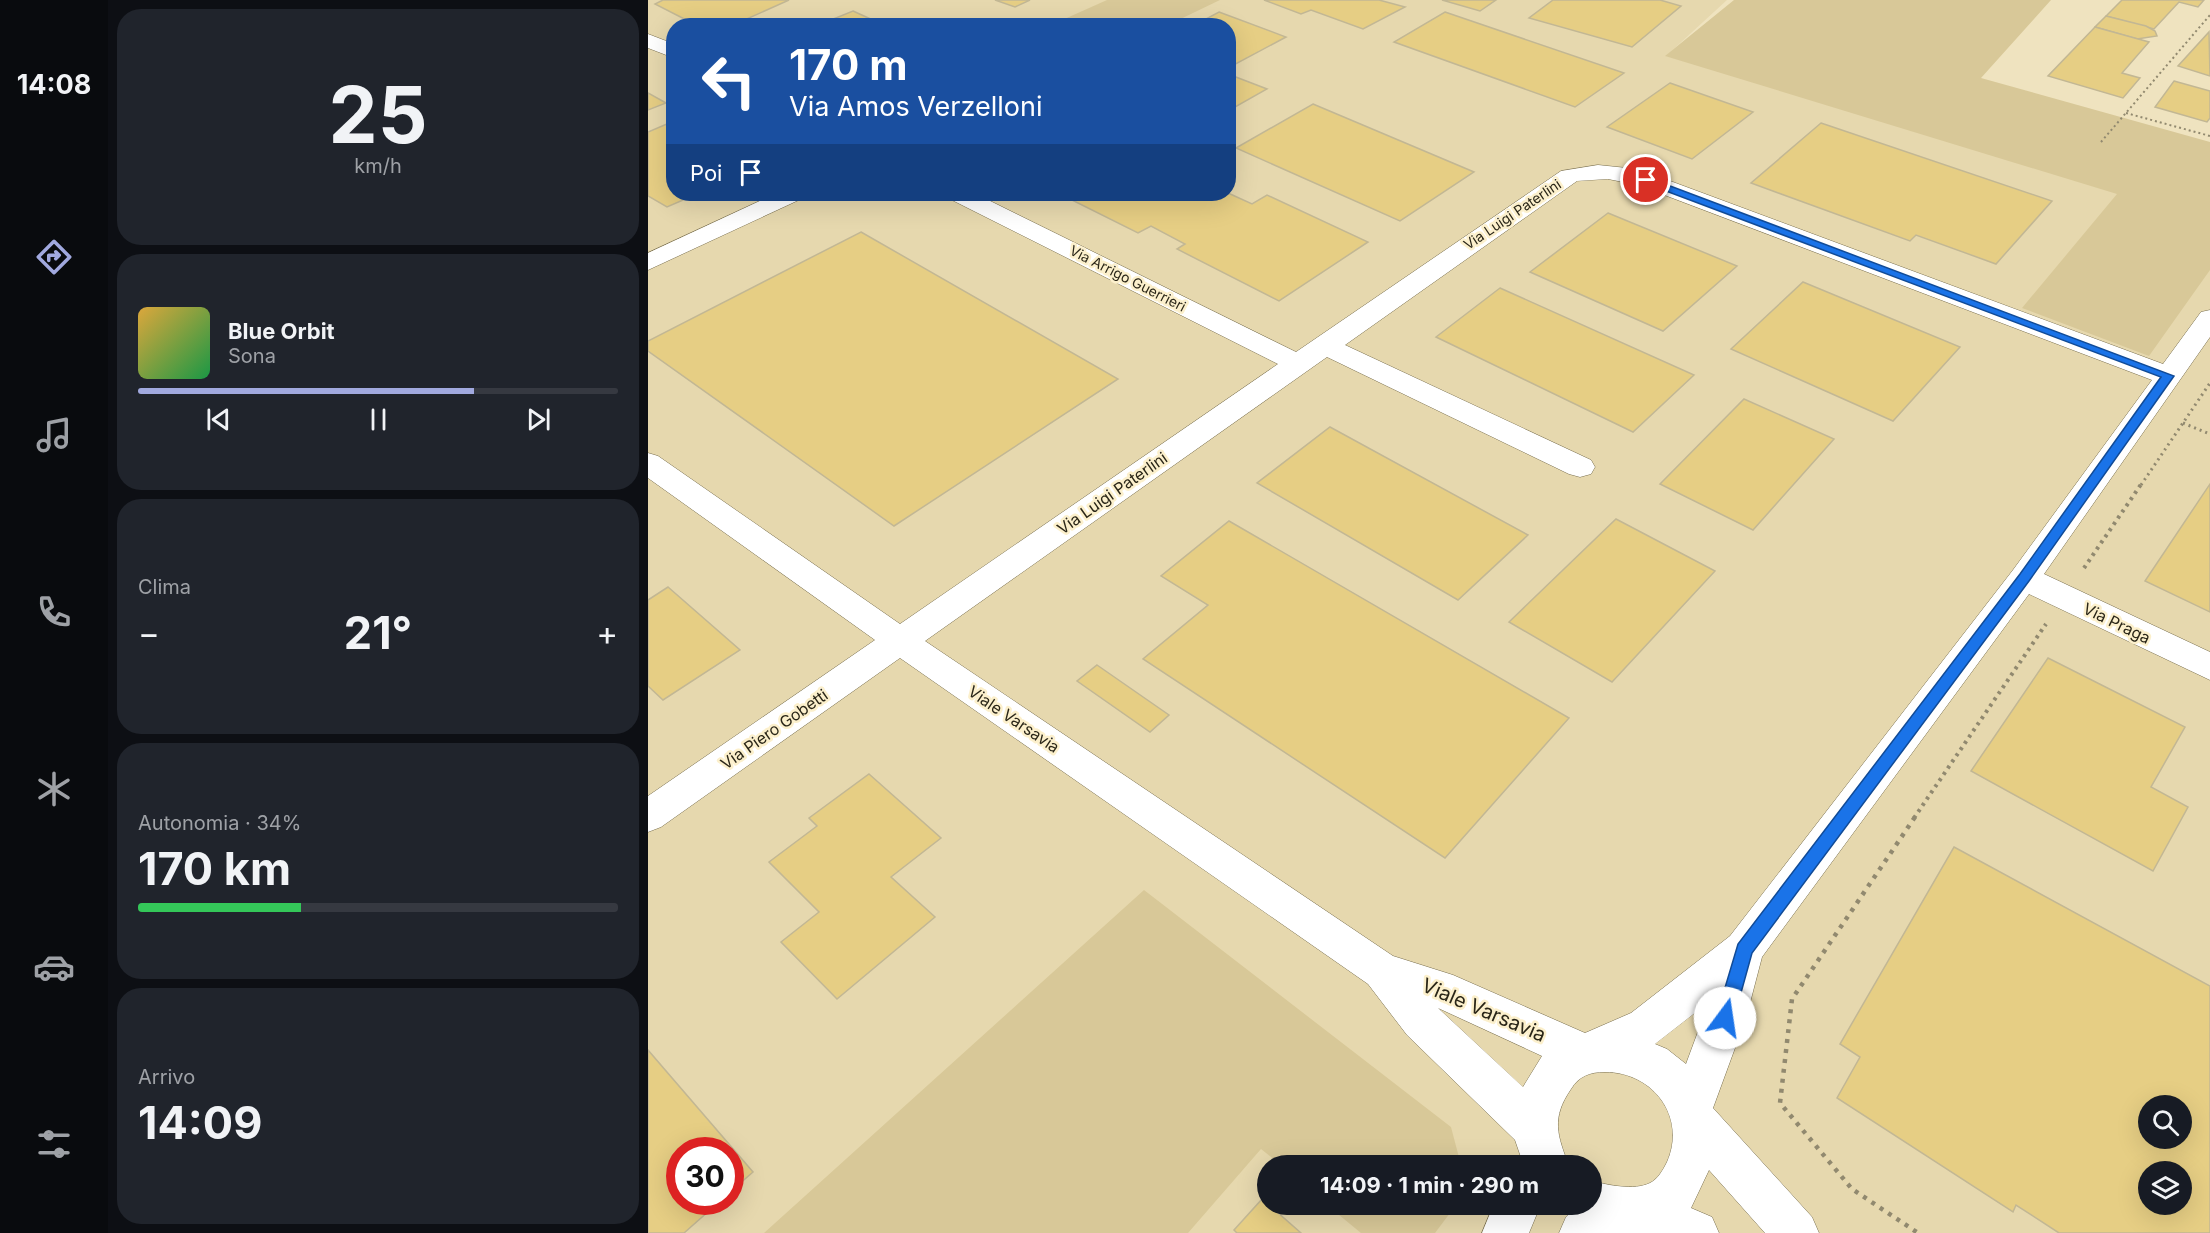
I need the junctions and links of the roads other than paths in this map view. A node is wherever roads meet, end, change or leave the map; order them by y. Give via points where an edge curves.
1 (648, 40) edge
2 (666, 48) edge
3 (778, 201) edge
4 (972, 201) edge
5 (648, 262) edge
6 (2210, 318) edge
7 (1323, 345) junction
8 (1297, 363) junction
9 (2168, 376) junction
10 (648, 463) edge
11 (1581, 467) dead end
12 (2024, 578) junction
13 (900, 641) junction
14 (2210, 667) edge
15 (648, 816) edge
16 (1744, 949) junction
17 (1382, 971) junction
18 (1593, 1052) junction
19 (1694, 1115) junction
20 (1539, 1153) edge
21 (1513, 1215) edge
22 (1603, 1215) edge
23 (1505, 1233) edge
24 (1696, 1233) edge
25 (1796, 1233) edge

1 - 2 street
3 - 5 street
4 - 8 street, Via Arrigo Guerrieri
6 - 9 street
7 - 8 street, Via Luigi Paterlini
7 - 9 street, Via Luigi Paterlini via 1554,184 1586,171 1646,180
7 - 11 street
8 - 13 street, Via Luigi Paterlini
9 - 12 street
10 - 13 street, Viale Varsavia
12 - 14 street, Via Praga
12 - 16 street
13 - 15 street, Via Piero Gobetti
13 - 17 street, Viale Varsavia
16 - 18 street via 1646,1027
16 - 19 street
17 - 18 street, Viale Varsavia via 1438,988
17 - 20 street, Viale Varsavia
18 - 19 street, Viale Varsavia via 1623,1051 1664,1070 1680,1087
18 - 20 street, Viale Varsavia via 1559,1067 1545,1084 1537,1106
19 - 22 street via 1695,1155 1676,1191 1656,1204
19 - 25 street, Viale Varsavia
21 - 23 street
22 - 24 street

